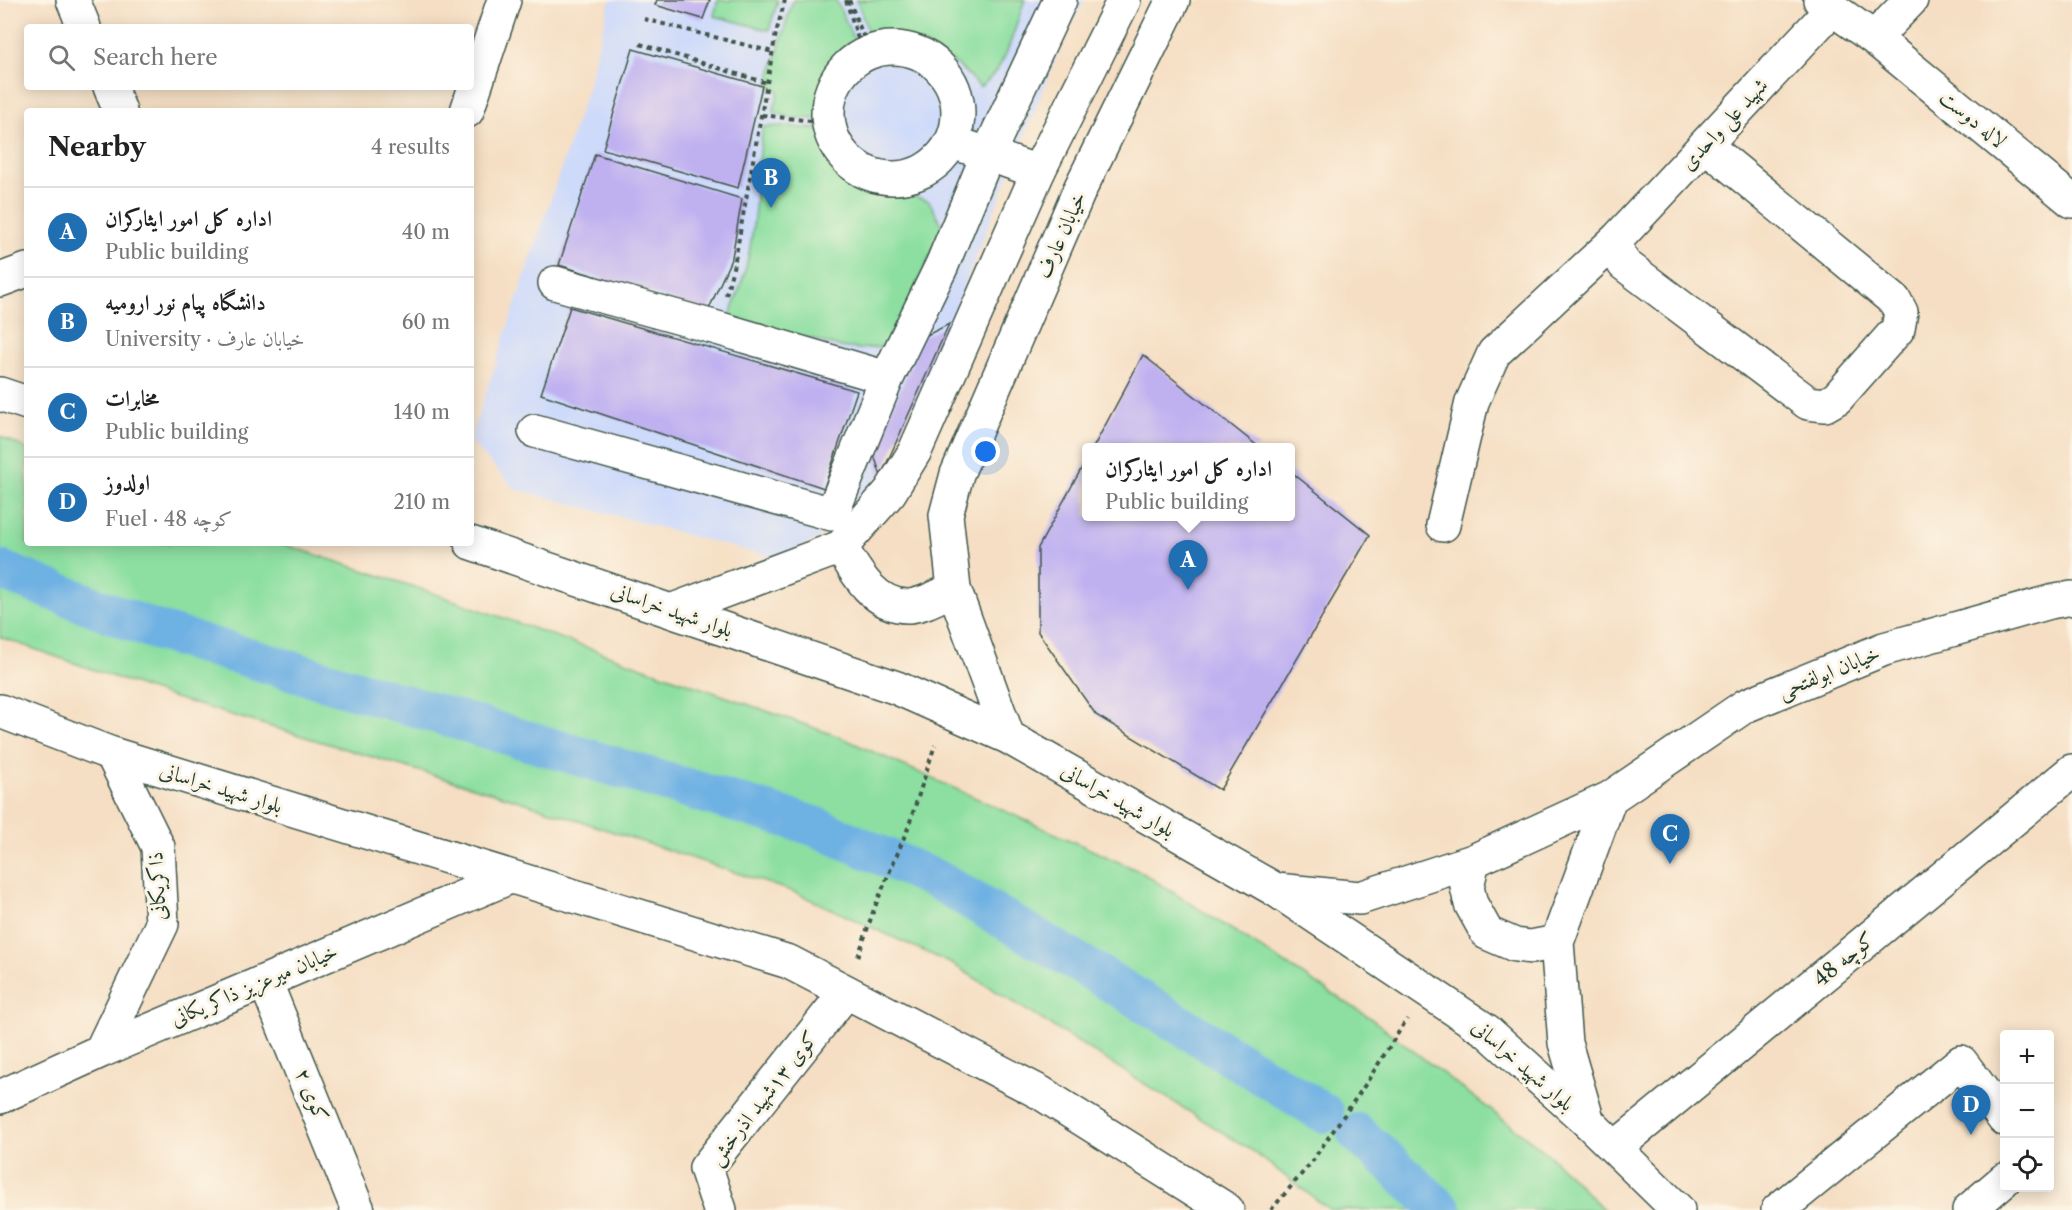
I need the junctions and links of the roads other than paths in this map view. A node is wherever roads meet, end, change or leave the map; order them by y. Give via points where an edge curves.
1 (73, 0) edge
2 (504, 0) edge
3 (1060, 0) edge
4 (1124, 0) edge
5 (1173, 0) edge
6 (1911, 0) edge
7 (1826, 4) edge
8 (83, 24) edge
9 (1874, 38) junction
10 (111, 90) edge
11 (474, 90) edge
12 (474, 90) edge
13 (119, 108) edge
14 (468, 108) edge
15 (952, 141) junction
16 (1705, 145) junction
17 (988, 154) junction
18 (1039, 170) junction
19 (2072, 201) edge
20 (1617, 239) junction
21 (24, 271) edge
22 (0, 280) edge
23 (555, 283) dead end
24 (887, 378) junction
25 (0, 394) edge
26 (24, 402) edge
27 (535, 431) dead end
28 (1443, 525) dead end
29 (474, 544) edge
30 (841, 547) junction
31 (954, 590) junction
32 (2072, 598) edge
33 (673, 610) junction
34 (0, 711) edge
35 (1008, 737) junction
36 (112, 754) junction
37 (2072, 771) edge
38 (1610, 798) junction
39 (1473, 861) junction
40 (510, 877) junction
41 (1276, 890) junction
42 (1557, 942) junction
43 (265, 981) junction
44 (846, 992) junction
45 (101, 1051) junction
46 (0, 1097) edge
47 (2000, 1114) edge
48 (1588, 1122) junction
49 (1616, 1148) junction
50 (2000, 1184) edge
51 (358, 1210) edge
52 (720, 1210) edge
53 (1227, 1210) edge
54 (1678, 1210) edge
55 (1778, 1210) edge
56 (1970, 1210) edge

1 - 8 street
2 - 11 street
3 - 17 street
4 - 18 street
5 - 31 street, خیابان عارف via 1080,189 957,474 946,515
6 - 9 street
7 - 9 street, لاله دوست
7 - 16 street, شهید علی واحدی
9 - 19 street, لاله دوست
10 - 13 street
12 - 14 street
15 - 15 street via 958,114 955,93 945,74 929,59 909,50 888,48 849,65 835,82 828,102 828,123 835,144 848,161 866,173 886,178 908,177 928,168
15 - 17 street
16 - 20 street, شهید علی واحدی
16 - 20 street via 1895,301 1901,312 1898,329 1836,398 1825,405 1808,403 1623,264
17 - 18 street
17 - 24 street via 942,265
18 - 30 street via 915,452 891,492
20 - 28 street, شهید علی واحدی via 1494,353 1472,402
21 - 22 street
23 - 24 street
24 - 27 street via 832,514
25 - 26 street
29 - 33 street, بلوار شهید خراسانی
30 - 31 street via 869,589 885,600 908,606
30 - 33 street
31 - 35 street, خیابان عارف
32 - 38 street, خیابان ابولفتحی via 1884,648 1745,706
33 - 35 street, بلوار شهید خراسانی via 897,688
34 - 36 street, بلوار شهید خراسانی
35 - 41 street, بلوار شهید خراسانی
36 - 40 street, بلوار شهید خراسانی
36 - 45 street, ذاکریکانی via 158,847 162,924
37 - 49 street, کوچه 48
38 - 39 street, خیابان ابولفتحی
38 - 42 street
39 - 41 street, خیابان ابولفتحی via 1360,898
39 - 42 street via 1467,887 1471,904 1487,933 1515,945 1531,947
40 - 43 street, خیابان میرعزیز ذاکر یکانی
40 - 44 street, بلوار شهید خراسانی via 789,962
41 - 48 street, بلوار شهید خراسانی via 1488,1030
42 - 48 street via 1565,1043
43 - 45 street, خیابان میرعزیز ذاکر یکانی
43 - 51 street, کوی ۲
44 - 52 street, کوی ۱۳شهید اذرخش via 706,1168
44 - 53 street, بلوار شهید خراسانی via 1041,1093
45 - 46 street, خیابان میرعزیز ذاکر یکانی
47 - 55 street via 1961,1062
48 - 49 street, بلوار شهید خراسانی
49 - 54 street, بلوار شهید خراسانی
50 - 56 street

